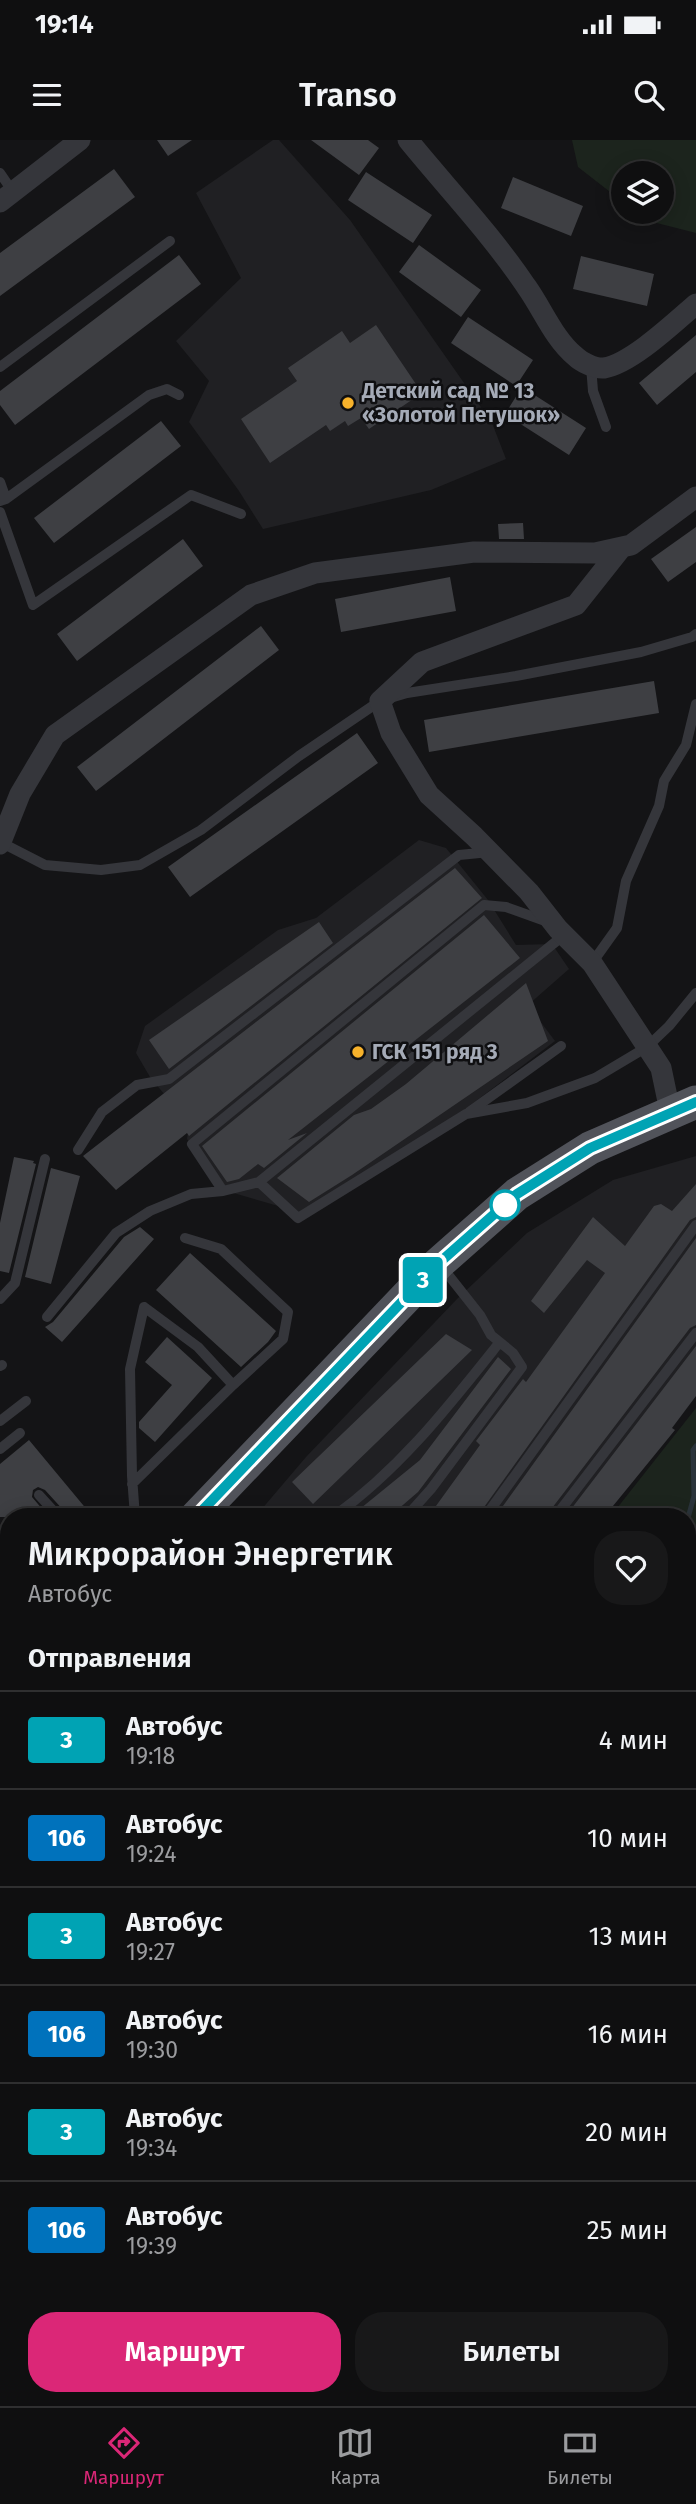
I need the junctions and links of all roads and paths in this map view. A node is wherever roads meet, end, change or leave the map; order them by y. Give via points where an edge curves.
1 (80, 140) edge
2 (408, 140) edge
3 (0, 173) edge
4 (6, 197) edge
5 (170, 241) dead end
6 (696, 304) edge
7 (592, 366) junction
8 (0, 367) edge
9 (179, 395) dead end
10 (606, 427) dead end
11 (0, 482) edge
12 (696, 497) edge
13 (3, 500) edge
14 (0, 512) edge
15 (241, 514) dead end
16 (622, 547) junction
17 (696, 634) edge
18 (380, 701) junction
19 (696, 704) edge
20 (691, 742) edge
21 (1, 844) edge
22 (490, 852) junction
23 (559, 929) junction
24 (592, 963) junction
25 (695, 996) edge
26 (561, 1046) dead end
27 (647, 1047) junction
28 (683, 1107) edge
29 (466, 1114) junction
30 (78, 1150) dead end
31 (45, 1159) dead end
32 (259, 1182) junction
33 (223, 1191) junction
34 (696, 1225) edge
35 (185, 1238) dead end
36 (439, 1263) junction
37 (0, 1299) edge
38 (47, 1317) dead end
39 (696, 1333) edge
40 (499, 1343) junction
41 (233, 1385) junction
42 (26, 1401) dead end
43 (0, 1421) edge
44 (20, 1433) dead end
45 (0, 1449) edge
46 (132, 1484) junction
47 (39, 1495) dead end
48 (51, 1508) edge
49 (134, 1508) edge
50 (216, 1508) edge
51 (344, 1508) edge
52 (414, 1508) edge
53 (492, 1508) edge
54 (562, 1508) edge

1 - 4 street
2 - 7 street via 472,214 561,341 575,357
3 - 4 lane
5 - 8 lane
6 - 7 street via 624,360 603,368
7 - 10 lane via 593,391
9 - 13 lane via 167,389 149,395
11 - 13 lane
12 - 16 street
14 - 15 lane via 33,605 191,495
16 - 18 street via 576,605 422,662
16 - 21 street via 594,553 474,552 315,573 251,595 55,735 20,793
17 - 18 lane via 641,652
18 - 21 lane via 201,830 140,865 101,870 45,865
18 - 22 street via 391,733 429,795
19 - 20 lane
20 - 24 lane via 664,781 659,806 626,881 617,928
22 - 23 street
22 - 30 lane via 459,855 169,1079 137,1085 102,1112
23 - 24 street
23 - 32 lane
23 - 33 lane via 506,907 484,905 192,1144
24 - 27 street
25 - 27 lane
26 - 29 lane
27 - 28 street
27 - 29 lane via 595,1079 527,1103
28 - 36 main road via 590,1148 517,1194
29 - 32 lane via 298,1218
31 - 37 lane via 15,1283
32 - 33 lane
33 - 38 lane via 191,1194 150,1210 116,1233
34 - 53 lane
35 - 41 lane via 221,1249 288,1311 283,1339
36 - 40 lane
36 - 50 main road
39 - 54 lane
40 - 51 lane via 413,1448
40 - 52 lane via 522,1367
41 - 46 lane
41 - 46 lane via 198,1347 144,1307 130,1369
42 - 43 lane
44 - 45 lane
46 - 49 lane
47 - 48 lane

